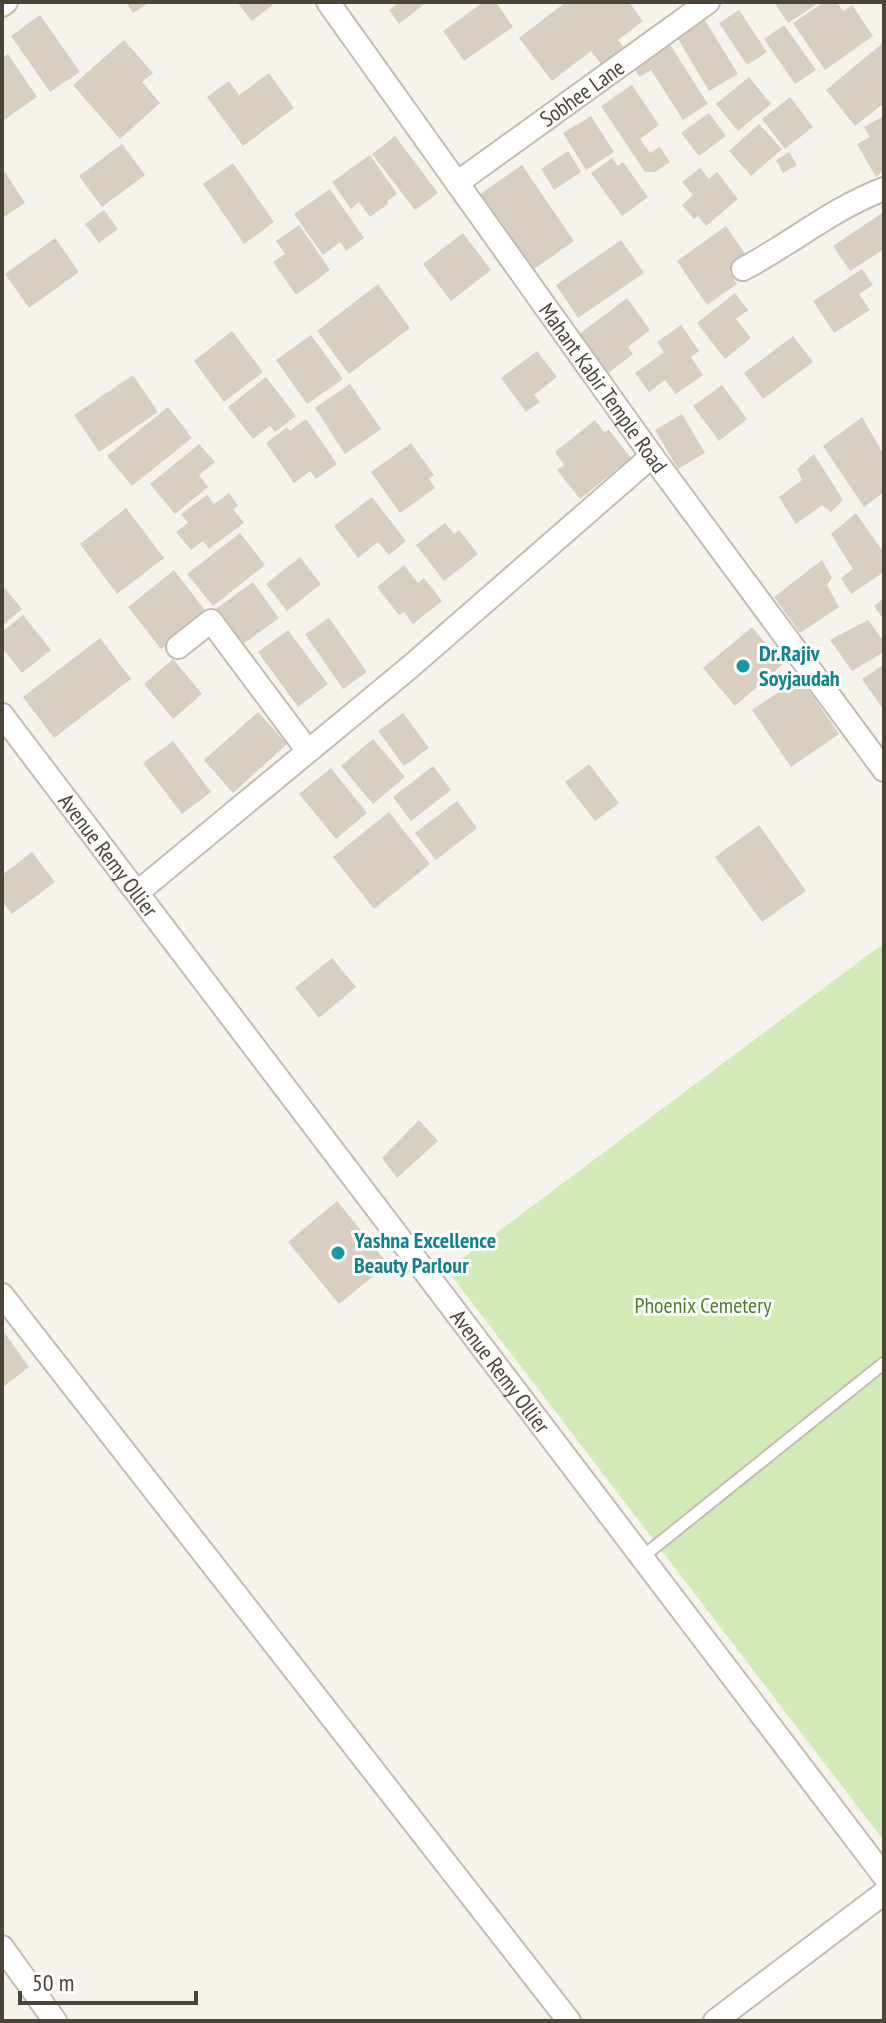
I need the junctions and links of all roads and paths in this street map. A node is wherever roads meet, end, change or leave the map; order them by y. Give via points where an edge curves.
1 (328, 2) edge
2 (708, 2) edge
3 (457, 183) junction
4 (884, 189) edge
5 (743, 269) dead end
6 (652, 456) junction
7 (178, 647) dead end
8 (2, 715) edge
9 (308, 751) junction
10 (884, 770) edge
11 (138, 892) junction
12 (2, 1295) edge
13 (884, 1363) edge
14 (641, 1558) junction
15 (884, 1876) edge
16 (884, 1893) edge
17 (2, 1947) edge
18 (55, 2021) edge
19 (569, 2021) edge
20 (715, 2021) edge

1 - 3 street, Mahant Kabir Temple Road
2 - 3 street, Sobhee Lane
3 - 6 street, Mahant Kabir Temple Road
4 - 5 street via 860,198
6 - 9 street
6 - 10 street, Mahant Kabir Temple Road
7 - 9 street via 211,621
8 - 11 street, Avenue Remy Ollier
9 - 11 street
11 - 14 street, Avenue Remy Ollier
12 - 19 street
13 - 14 lane
14 - 15 street, Avenue Remy Ollier
16 - 20 street
17 - 18 street

